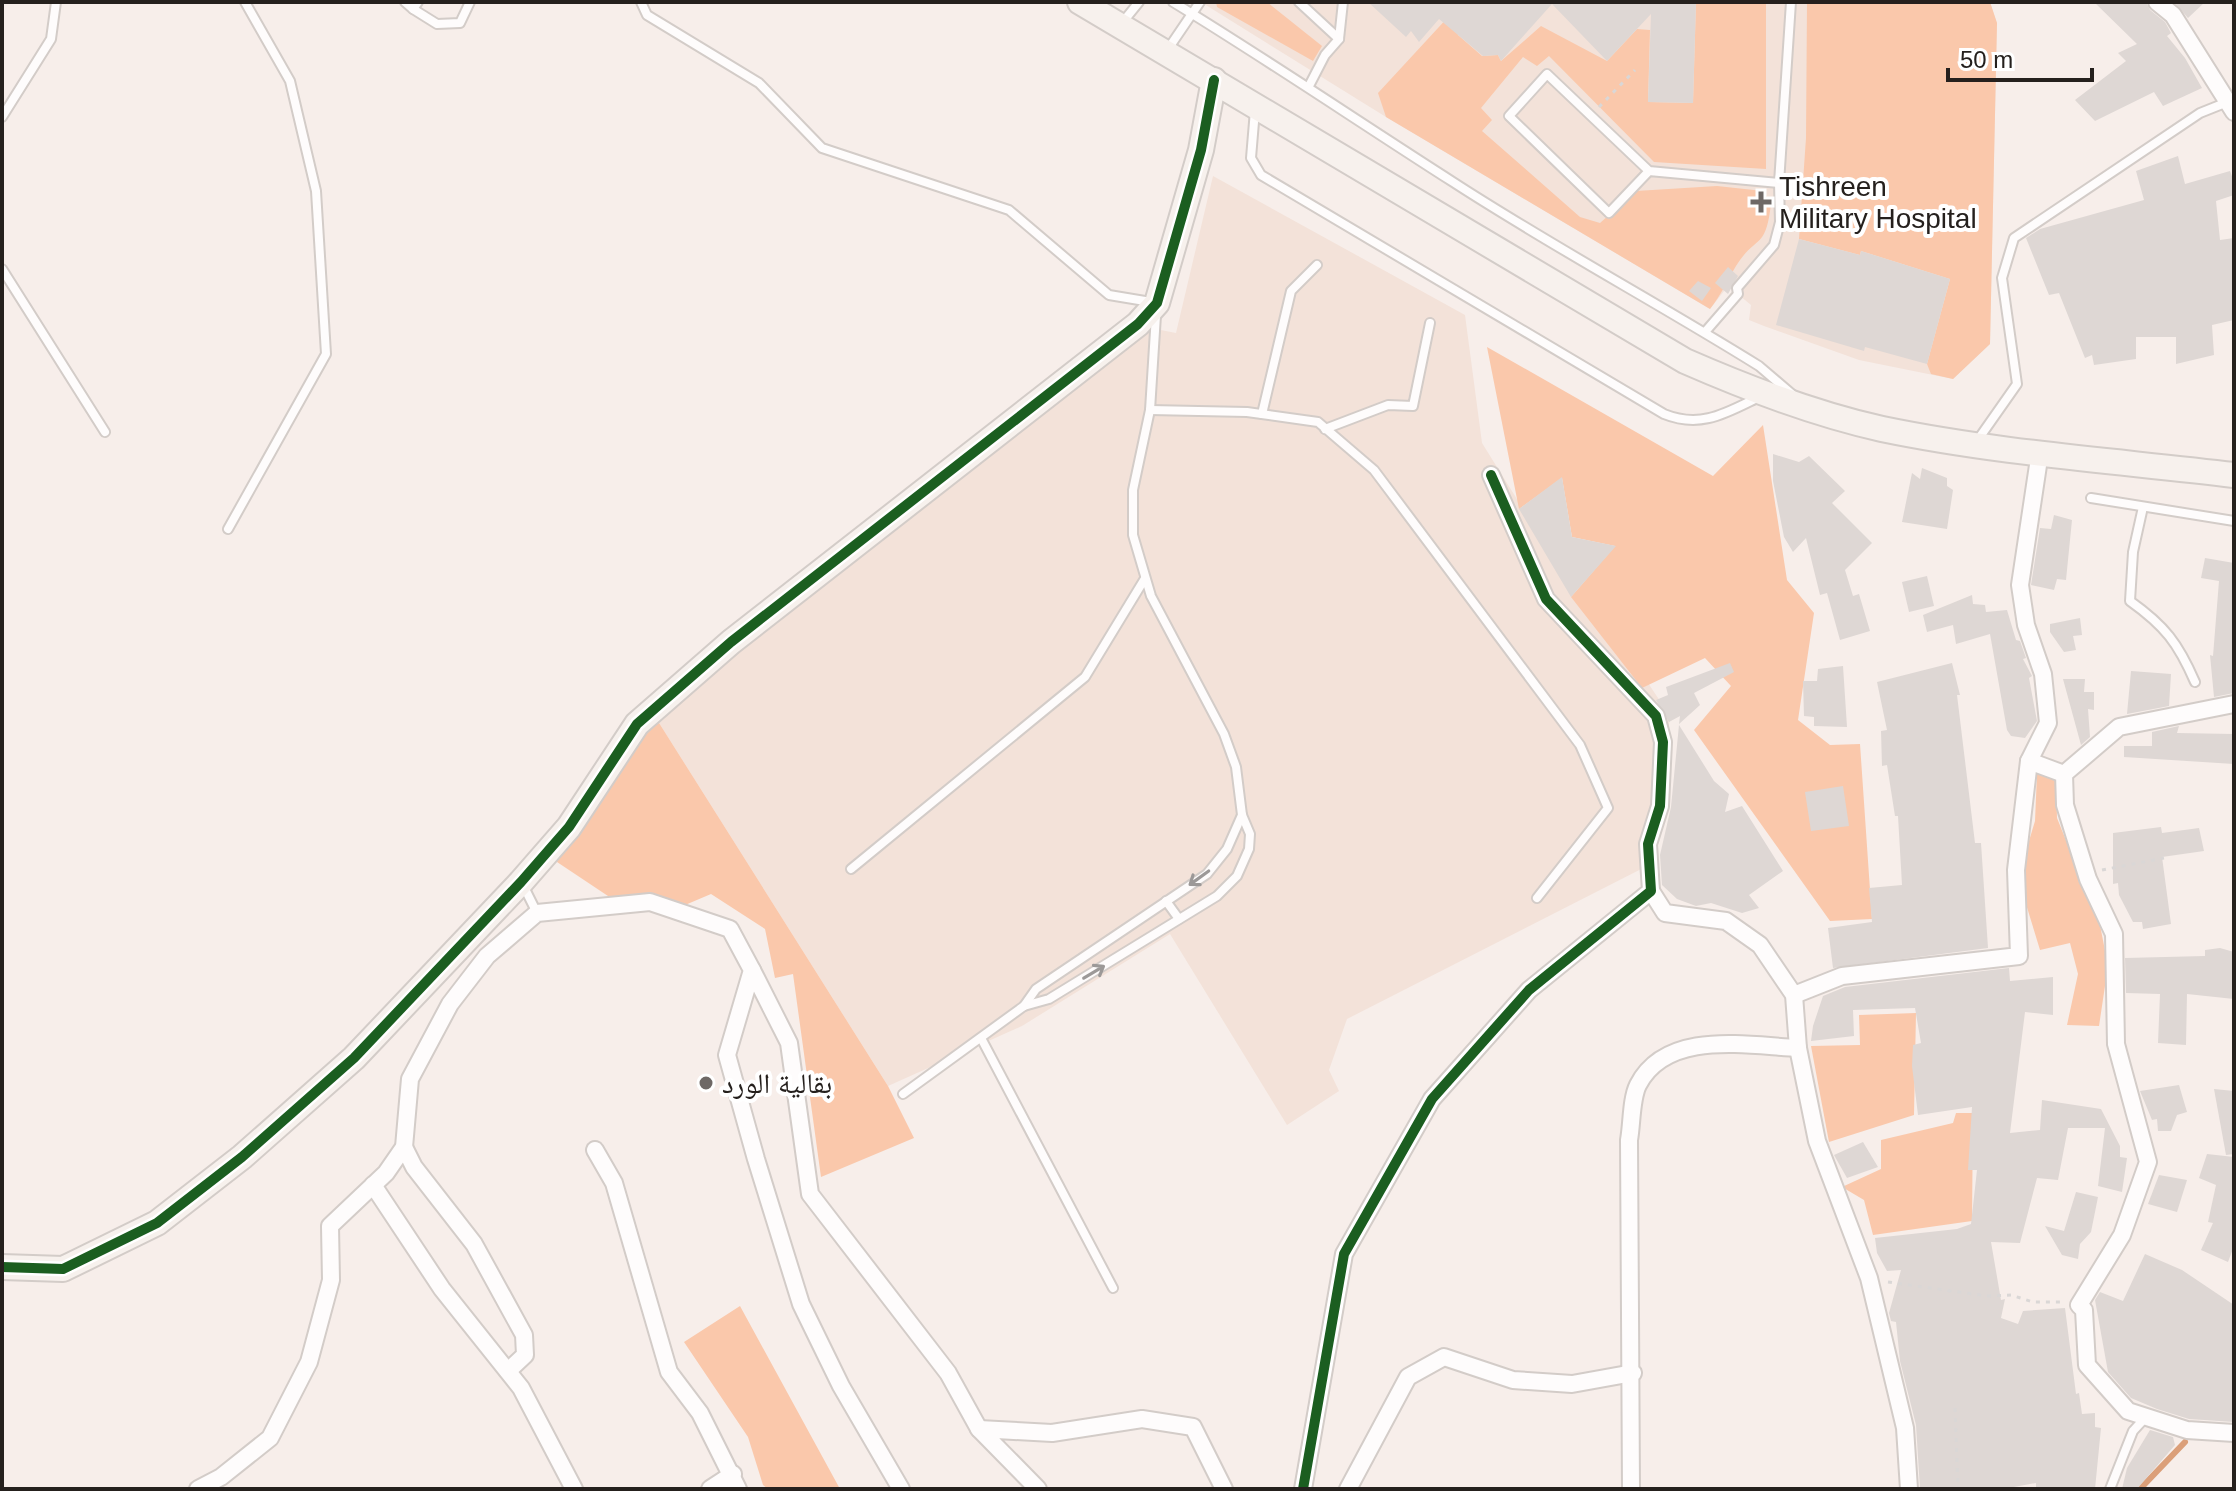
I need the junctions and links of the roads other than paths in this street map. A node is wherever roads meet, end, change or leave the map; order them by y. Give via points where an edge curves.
1 (56, 2) edge
2 (245, 2) edge
3 (470, 2) edge
4 (641, 2) edge
5 (1080, 2) edge
6 (1139, 2) edge
7 (1173, 2) edge
8 (1200, 2) edge
9 (1299, 2) edge
10 (1343, 2) edge
11 (1791, 2) edge
12 (2157, 2) edge
13 (412, 4) edge
14 (1192, 14) junction
15 (1121, 24) junction
16 (1339, 39) junction
17 (1166, 52) junction
18 (1214, 80) junction
19 (1309, 86) junction
20 (1256, 105) junction
21 (2232, 106) edge
22 (2, 117) edge
23 (1649, 171) junction
24 (1779, 183) junction
25 (1317, 265) dead end
26 (2, 269) edge
27 (1157, 303) junction
28 (1430, 323) dead end
29 (1705, 332) junction
30 (1765, 394) junction
31 (1803, 408) junction
32 (1150, 410) junction
33 (1262, 414) junction
34 (1325, 429) junction
35 (105, 432) dead end
36 (1974, 445) junction
37 (2040, 452) junction
38 (1491, 475) dead end
39 (2234, 475) edge
40 (2091, 498) dead end
41 (2143, 507) junction
42 (2234, 521) edge
43 (228, 529) dead end
44 (1144, 580) junction
45 (2195, 682) dead end
46 (2234, 704) edge
47 (2029, 761) junction
48 (2064, 774) junction
49 (1242, 815) junction
50 (851, 869) dead end
51 (521, 882) junction
52 (1651, 891) junction
53 (1537, 898) dead end
54 (1166, 901) junction
55 (537, 913) junction
56 (1179, 919) junction
57 (752, 970) junction
58 (1794, 995) junction
59 (1024, 1006) junction
60 (981, 1038) junction
61 (1798, 1048) junction
62 (903, 1094) dead end
63 (404, 1147) junction
64 (595, 1150) dead end
65 (373, 1185) junction
66 (2, 1267) edge
67 (1113, 1288) dead end
68 (508, 1371) junction
69 (1633, 1373) junction
70 (2147, 1417) junction
71 (979, 1429) junction
72 (2234, 1433) edge
73 (736, 1482) edge
74 (198, 1489) edge
75 (574, 1489) edge
76 (710, 1489) edge
77 (901, 1489) edge
78 (1038, 1489) edge
79 (1224, 1489) edge
80 (1303, 1489) edge
81 (1348, 1489) edge
82 (1631, 1489) edge
83 (1909, 1489) edge
84 (2110, 1489) edge

1 - 22 lane via 51,39
2 - 43 lane via 290,81 316,191 326,354
3 - 13 lane via 460,23 437,24
4 - 27 lane via 647,15 759,83 822,148 1009,210 1109,295
5 - 15 street
6 - 15 lane
7 - 14 lane
8 - 14 lane
9 - 16 lane
10 - 16 lane
11 - 24 lane
12 - 21 street via 2173,15
14 - 17 lane
14 - 19 lane
15 - 17 street
16 - 19 lane
17 - 18 street
18 - 20 street
18 - 27 street via 1201,150
19 - 29 lane via 1453,183
20 - 30 street via 1685,361
20 - 30 lane via 1251,158 1261,175 1664,414 1685,421 1710,420
21 - 36 lane via 2200,113 2014,238 2002,278 2017,384
23 - 23 lane via 1547,74 1509,116 1609,213
23 - 24 lane
24 - 29 lane via 1780,222 1774,245
25 - 33 lane via 1291,291
26 - 35 lane
27 - 32 lane
27 - 51 street via 1138,324 731,642 637,724 569,827
28 - 34 lane via 1413,406 1388,405
29 - 31 lane via 1774,376
30 - 31 street
31 - 36 street
32 - 33 lane
32 - 44 lane via 1132,512
33 - 34 lane via 1318,422
34 - 53 lane via 1374,470 1580,745 1608,808
36 - 37 street
37 - 39 street
37 - 47 street via 2020,585 2026,625 2043,674 2048,723
38 - 52 street via 1546,599 1656,716 1663,742 1660,806 1648,844
40 - 41 lane
41 - 42 lane
41 - 45 lane via 2130,601 2162,624
44 - 49 lane via 1224,734 1236,767
44 - 50 lane via 1085,677
46 - 48 street via 2119,727
47 - 48 street
47 - 58 street via 2016,870 2019,956 1842,976
48 - 70 street via 2065,805 2086,873 2114,934 2116,1044 2148,1162 2122,1235 2079,1305 2084,1310 2087,1365 2128,1411
49 -> 54 lane via 1233,840 1214,866
49 - 56 lane via 1250,834 1245,863 1217,896
51 - 55 lane
51 - 66 street via 354,1058 157,1223 63,1269
52 - 58 street via 1665,913 1726,921 1760,945
52 - 80 street via 1529,990 1432,1099 1344,1254
54 - 56 lane
54 - 59 lane via 1036,989
55 - 57 street via 650,902 730,929
55 - 63 street via 487,956 450,1004 410,1079
59 -> 56 lane via 1049,999
57 - 71 street via 789,1043 810,1194 948,1373
57 - 77 street via 727,1055 756,1159 801,1304
58 - 61 street
59 - 60 lane
60 - 62 lane
60 - 67 lane
61 - 69 street via 1683,1048 1657,1062 1638,1086 1629,1140
61 - 83 street via 1817,1141 1869,1278 1905,1428
63 - 65 street
63 - 68 street via 474,1244 524,1335 525,1355
64 - 73 street via 614,1183 669,1372 700,1413
65 - 68 street via 442,1289
65 - 74 street via 330,1226 331,1280 309,1362 270,1438
68 - 75 street
69 - 81 street via 1572,1384 1513,1380 1444,1357 1408,1377
69 - 82 street
70 - 72 street via 2187,1430
70 - 84 lane via 2133,1431
71 - 78 street
71 - 79 street via 1052,1433 1142,1419 1193,1427
73 - 76 street

